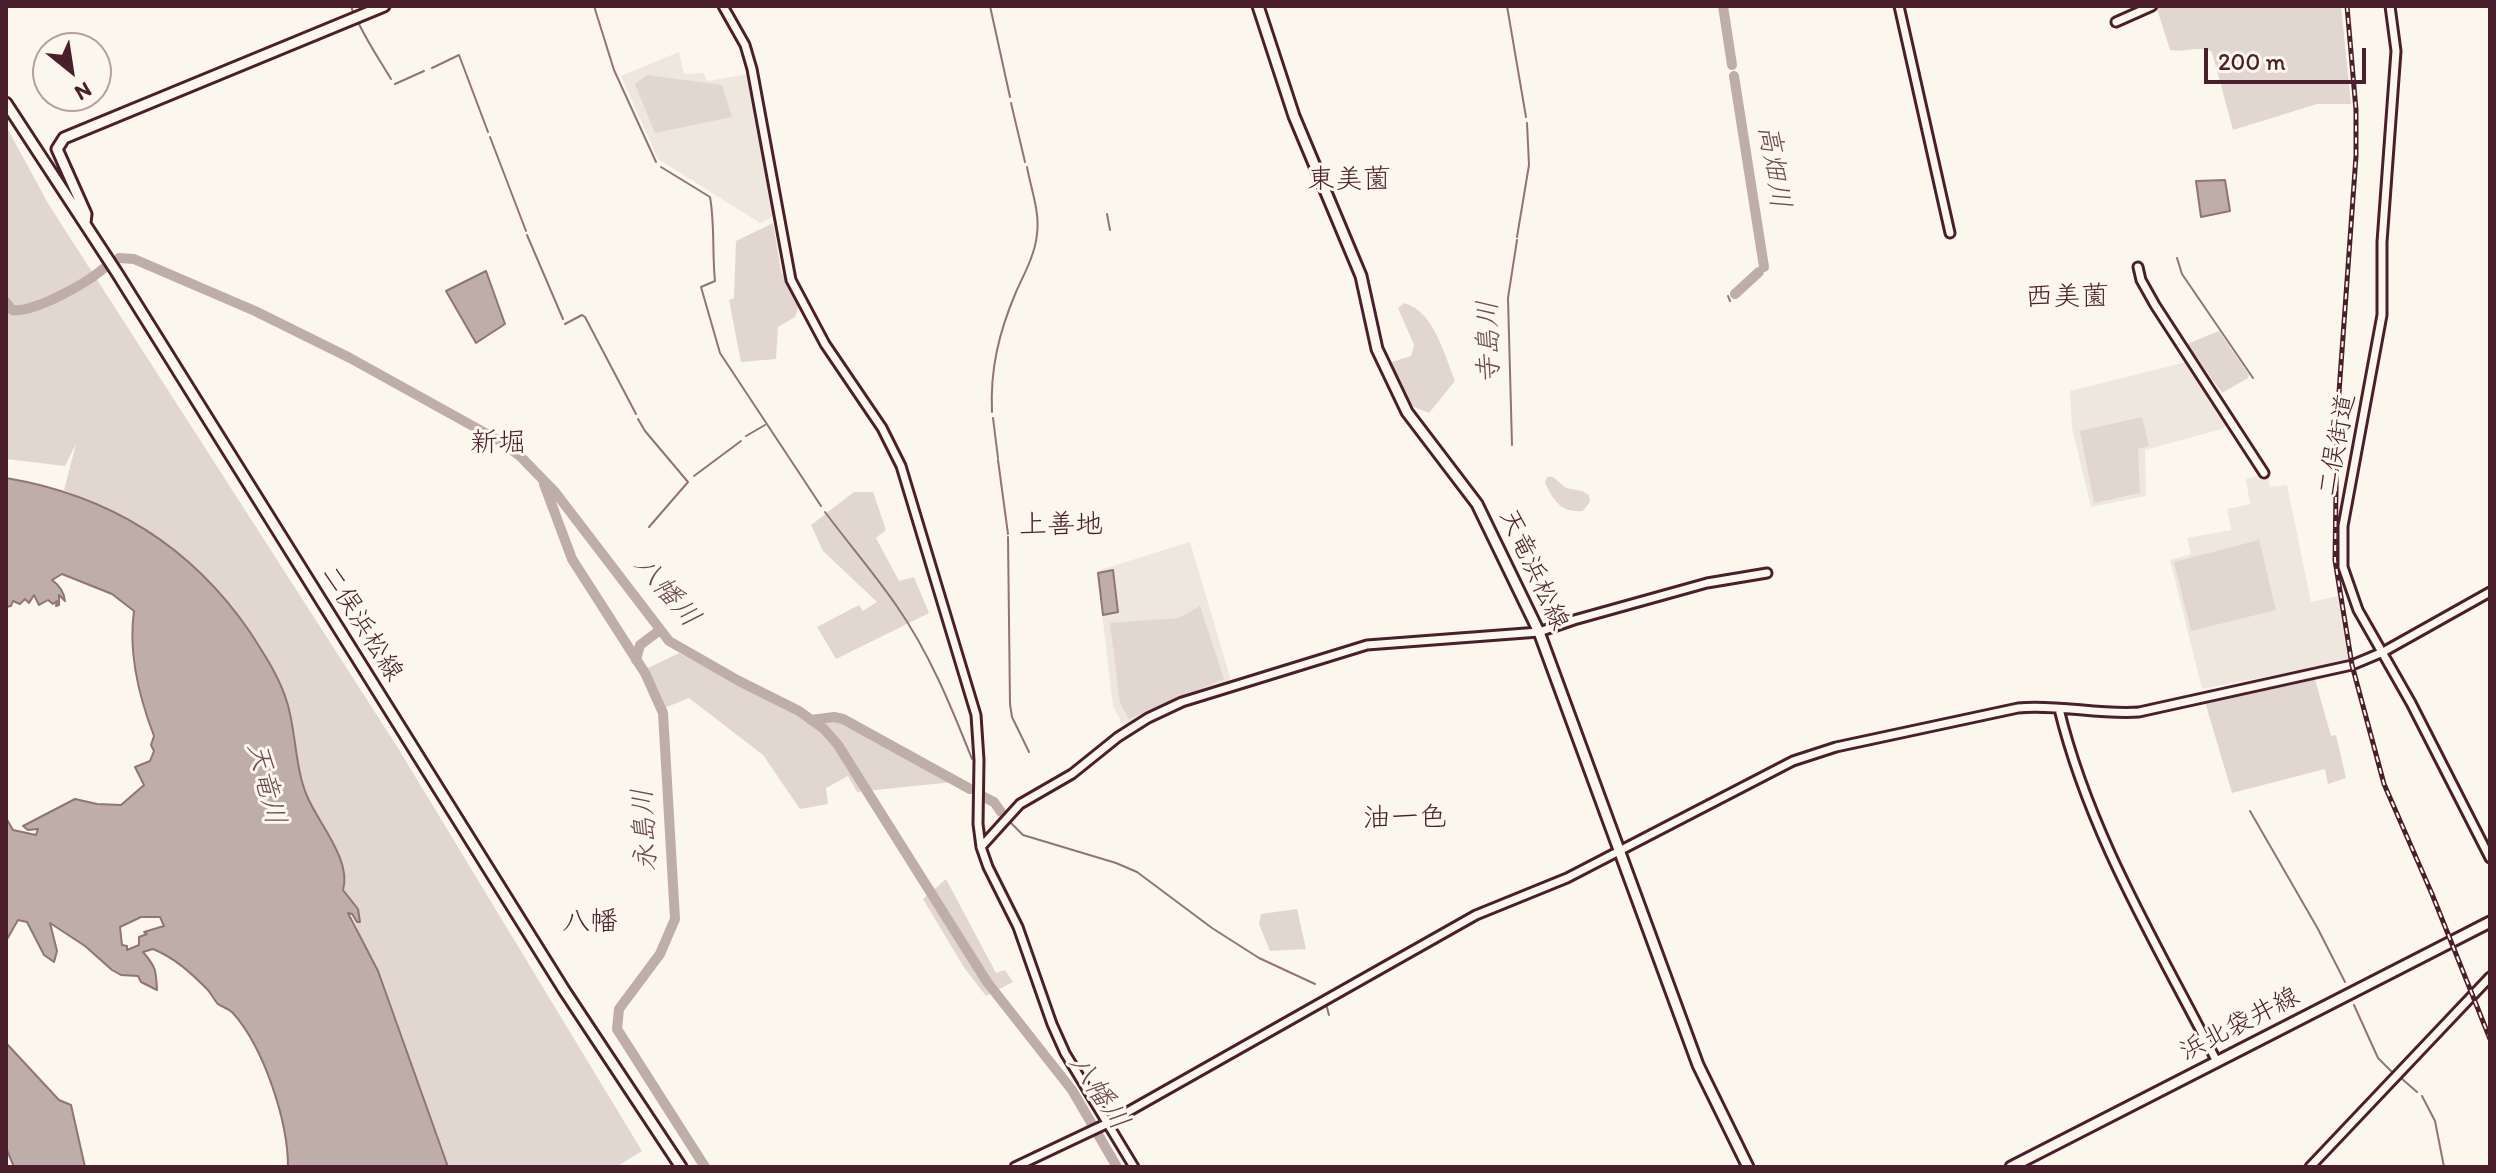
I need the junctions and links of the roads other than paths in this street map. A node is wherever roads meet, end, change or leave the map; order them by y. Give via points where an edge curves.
1 (384, 6) edge
2 (723, 6) edge
3 (1258, 6) edge
4 (1899, 6) edge
5 (2152, 6) edge
6 (2390, 6) edge
7 (2116, 22) dead end
8 (6, 103) edge
9 (85, 223) junction
10 (1950, 233) dead end
11 (2138, 267) dead end
12 (2264, 473) dead end
13 (1767, 573) dead end
14 (2490, 592) edge
15 (1539, 632) junction
16 (2383, 652) junction
17 (2059, 709) junction
18 (981, 847) junction
19 (1621, 850) junction
20 (2490, 858) edge
21 (2490, 922) edge
22 (2490, 977) edge
23 (2217, 1062) junction
24 (1104, 1124) junction
25 (681, 1167) edge
26 (1015, 1167) edge
27 (1134, 1167) edge
28 (1748, 1167) edge
29 (2011, 1167) edge
30 (2310, 1167) edge

1 - 9 main road via 64,138 57,149 86,214
2 - 18 street via 752,69 791,280 901,466 976,715
3 - 15 main road, 天竜浜松線 via 1294,116 1356,263 1377,349 1410,416 1477,504
4 - 10 street
5 - 7 street
6 - 16 street, 二俣街道 via 2396,63 2382,242 2382,315 2342,547 2349,587
8 - 9 main road, 二俣浜松線
9 - 25 main road, 二俣浜松線
11 - 12 street via 2155,305
13 - 15 street via 1707,583
14 - 16 street
15 - 18 street via 1367,645 1182,702 1148,718 1072,774 1020,804
15 - 19 main road, 天竜浜松線
16 - 17 street via 2350,666 2155,709
16 - 20 street, 二俣街道
17 - 19 street via 2018,708 1811,754
17 - 23 street via 2104,841
18 - 24 street via 1025,944 1052,1024
19 - 24 street via 1476,915
19 - 28 main road, 天竜浜松線 via 1698,1065
21 - 23 main road, 浜北袋井線
22 - 30 street
23 - 29 main road, 浜北袋井線
24 - 26 street
24 - 27 street

